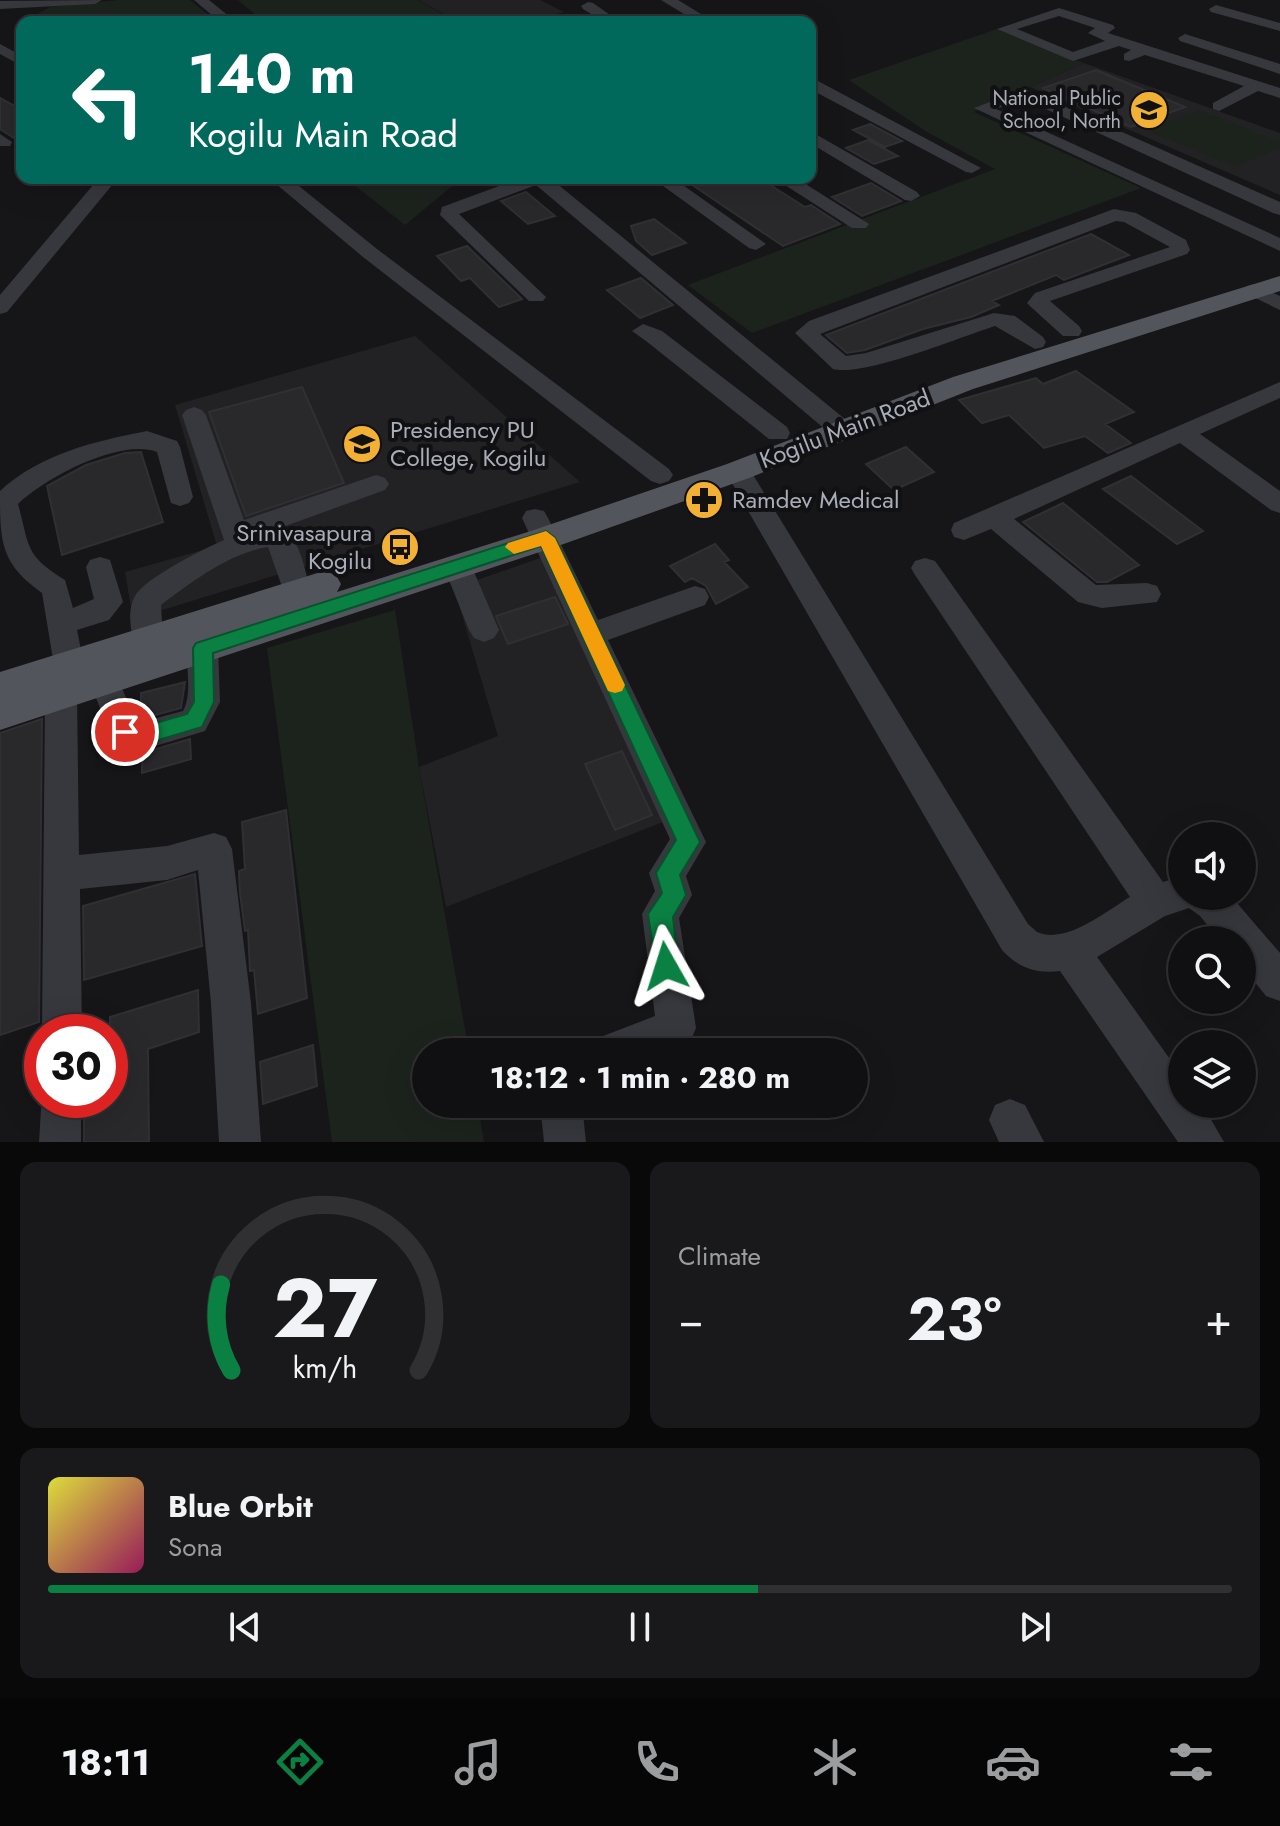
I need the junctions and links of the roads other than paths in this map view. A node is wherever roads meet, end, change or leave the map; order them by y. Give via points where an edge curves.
1 (95, 0) edge
2 (201, 0) edge
3 (668, 0) edge
4 (72, 2) edge
5 (2, 6) edge
6 (588, 6) dead end
7 (1216, 9) dead end
8 (221, 16) edge
9 (604, 16) edge
10 (696, 16) edge
11 (1280, 27) edge
12 (1185, 38) dead end
13 (1120, 41) junction
14 (1144, 50) junction
15 (1114, 64) dead end
16 (1202, 69) junction
17 (1280, 69) edge
18 (831, 78) dead end
19 (1180, 79) dead end
20 (816, 83) edge
21 (816, 86) edge
22 (1256, 86) junction
23 (1280, 93) edge
24 (1219, 106) dead end
25 (816, 140) edge
26 (1155, 153) junction
27 (1108, 166) junction
28 (972, 168) dead end
29 (104, 184) edge
30 (285, 184) edge
31 (523, 184) edge
32 (546, 184) edge
33 (670, 184) edge
34 (793, 184) edge
35 (911, 196) dead end
36 (1280, 209) edge
37 (859, 224) dead end
38 (1280, 230) edge
39 (1260, 236) junction
40 (756, 244) dead end
41 (1280, 245) edge
42 (1274, 286) edge
43 (536, 297) dead end
44 (0, 308) edge
45 (643, 331) dead end
46 (1071, 331) junction
47 (1035, 342) junction
48 (1280, 389) edge
49 (194, 415) dead end
50 (834, 423) junction
51 (778, 433) junction
52 (1182, 433) junction
53 (738, 471) junction
54 (660, 475) junction
55 (376, 484) dead end
56 (180, 497) dead end
57 (1280, 504) edge
58 (995, 518) junction
59 (541, 528) junction
60 (964, 530) dead end
61 (238, 539) junction
62 (457, 565) junction
63 (100, 567) dead end
64 (925, 568) dead end
65 (297, 593) junction
66 (1147, 594) dead end
67 (695, 597) dead end
68 (61, 623) junction
69 (484, 630) dead end
70 (591, 634) junction
71 (148, 640) junction
72 (203, 648) junction
73 (65, 680) junction
74 (104, 681) junction
75 (0, 687) edge
76 (0, 714) edge
77 (63, 875) junction
78 (1168, 896) edge
79 (1168, 898) edge
80 (1219, 910) edge
81 (1070, 952) junction
82 (1280, 982) edge
83 (62, 1014) edge
84 (649, 1038) edge
85 (60, 1118) edge
86 (562, 1118) edge
87 (60, 1142) edge
88 (240, 1142) edge
89 (565, 1142) edge
90 (1203, 1142) edge

1 - 4 street
2 - 8 street
3 - 10 street
4 - 5 street
6 - 9 street
7 - 11 street
12 - 17 street
13 - 13 street via 1095,33 1108,28 1059,12 1004,29 1073,57
13 - 14 street
14 - 15 street
14 - 16 street
16 - 19 street
16 - 22 street
18 - 20 street
21 - 28 street
22 - 23 street
22 - 24 street
25 - 35 street
26 - 27 street
26 - 27 street via 1025,94 982,108
26 - 36 street
27 - 39 street
29 - 44 street
30 - 54 street
31 - 43 street via 449,215
32 - 50 street
33 - 40 street
34 - 37 street
38 - 39 street
39 - 41 street
42 - 46 main road, Kogilu Main Road
42 - 50 main road, Kogilu Main Road
45 - 51 street
46 - 47 main road, Kogilu Main Road
46 - 47 street via 1038,303 1042,297 1180,250 1179,244 1129,217 1114,215 806,333 841,364 994,319 1007,321
47 - 50 main road, Kogilu Main Road via 947,370
48 - 52 street
49 - 61 street
50 - 51 main road, Kogilu Main Road
50 - 53 main road, Kogilu Main Road
51 - 54 main road, Kogilu Main Road
52 - 57 street
52 - 58 street
53 - 59 main road, Kogilu Main Road
53 - 81 street via 1015,937 1027,950
54 - 59 main road, Kogilu Main Road
55 - 61 street
56 - 68 street via 168,447 147,439 47,469 4,502 20,560 55,588
58 - 60 street
58 - 66 street via 1088,594
59 - 62 main road, Kogilu Main Road
59 - 65 main road, Kogilu Main Road
59 - 70 street
61 - 65 street via 275,536
61 - 71 street via 148,599
62 - 69 street
62 - 72 main road, Kogilu Main Road
63 - 68 street via 109,602 99,612
64 - 78 street
65 - 71 main road, Kogilu Main Road
67 - 70 street
68 - 73 street
70 - 84 street via 689,842 667,873 674,895 660,914 676,1028
71 - 73 main road, Kogilu Main Road
72 - 74 main road, Kogilu Main Road
72 - 74 street via 204,702 194,721 142,736 125,732
73 - 74 main road, Kogilu Main Road
73 - 75 main road, Kogilu Main Road
73 - 76 main road, Kogilu Main Road
73 - 77 street
77 - 83 street
77 - 88 street via 167,863 214,849
79 - 81 street
80 - 82 street
81 - 90 street
85 - 87 street
86 - 89 street

